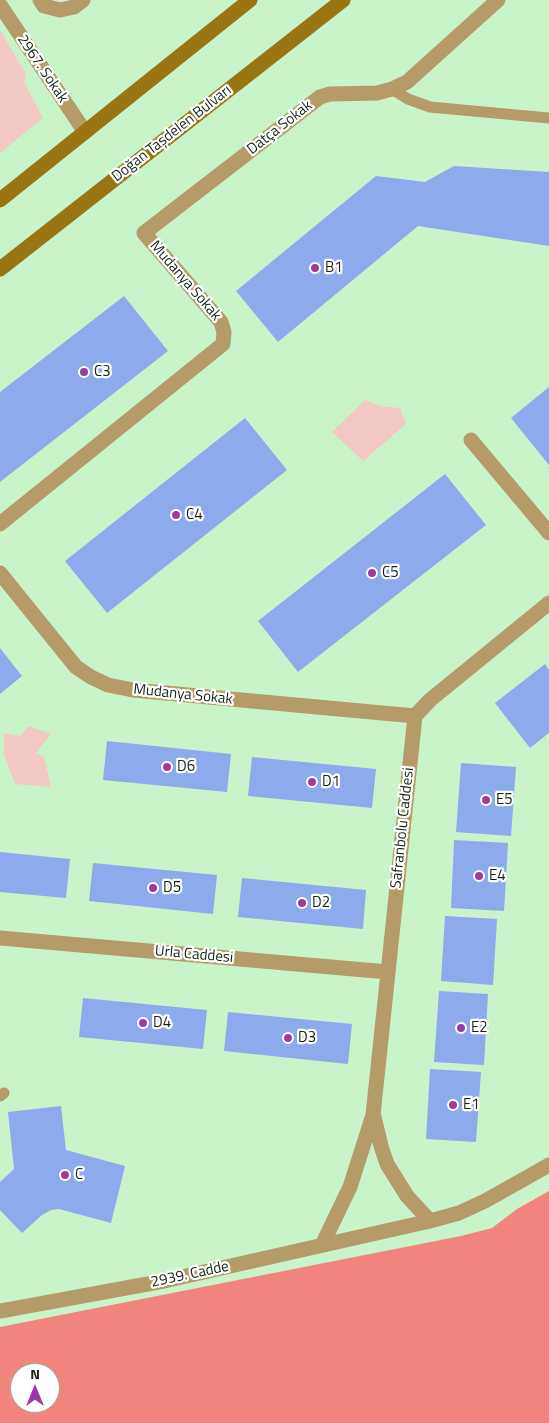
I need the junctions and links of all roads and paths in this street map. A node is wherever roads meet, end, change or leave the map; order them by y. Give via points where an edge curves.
1 (40, 0) edge
2 (83, 0) edge
3 (250, 0) edge
4 (343, 0) edge
5 (498, 0) edge
6 (0, 5) edge
7 (392, 89) junction
8 (549, 118) edge
9 (84, 132) junction
10 (0, 200) edge
11 (144, 233) joint
12 (0, 269) edge
13 (471, 440) dead end
14 (0, 524) edge
15 (549, 533) edge
16 (0, 573) edge
17 (549, 603) edge
18 (415, 716) junction
19 (0, 938) edge
20 (388, 972) junction
21 (373, 1115) junction
22 (549, 1165) edge
23 (430, 1221) junction
24 (322, 1245) junction
25 (0, 1311) edge

1 - 2 street via 44,6 60,10 74,7
3 - 9 main road
4 - 12 main road, Doğan Taşdelen Bulvarı
5 - 7 street, Datça Sokak via 407,82
6 - 9 street, 2967. Sokak
7 - 8 lane via 413,102 434,108
7 - 11 street, Datça Sokak via 377,93 330,94 320,98
9 - 10 main road
11 - 14 street, Mudanya Sokak via 221,322 225,335 223,344
13 - 15 street
16 - 18 street, Mudanya Sokak via 76,667 108,685
17 - 18 street via 430,700
18 - 20 street, Safranbolu Caddesi
19 - 20 street, Urla Caddesi
20 - 21 street, Safranbolu Caddesi
21 - 23 street, Safranbolu Caddesi via 392,1172 407,1196
21 - 24 street, Safranbolu Caddesi via 350,1187
22 - 23 street, 2939. Cadde via 485,1202
23 - 24 street, 2939. Cadde
24 - 25 street, 2939. Cadde via 155,1282

